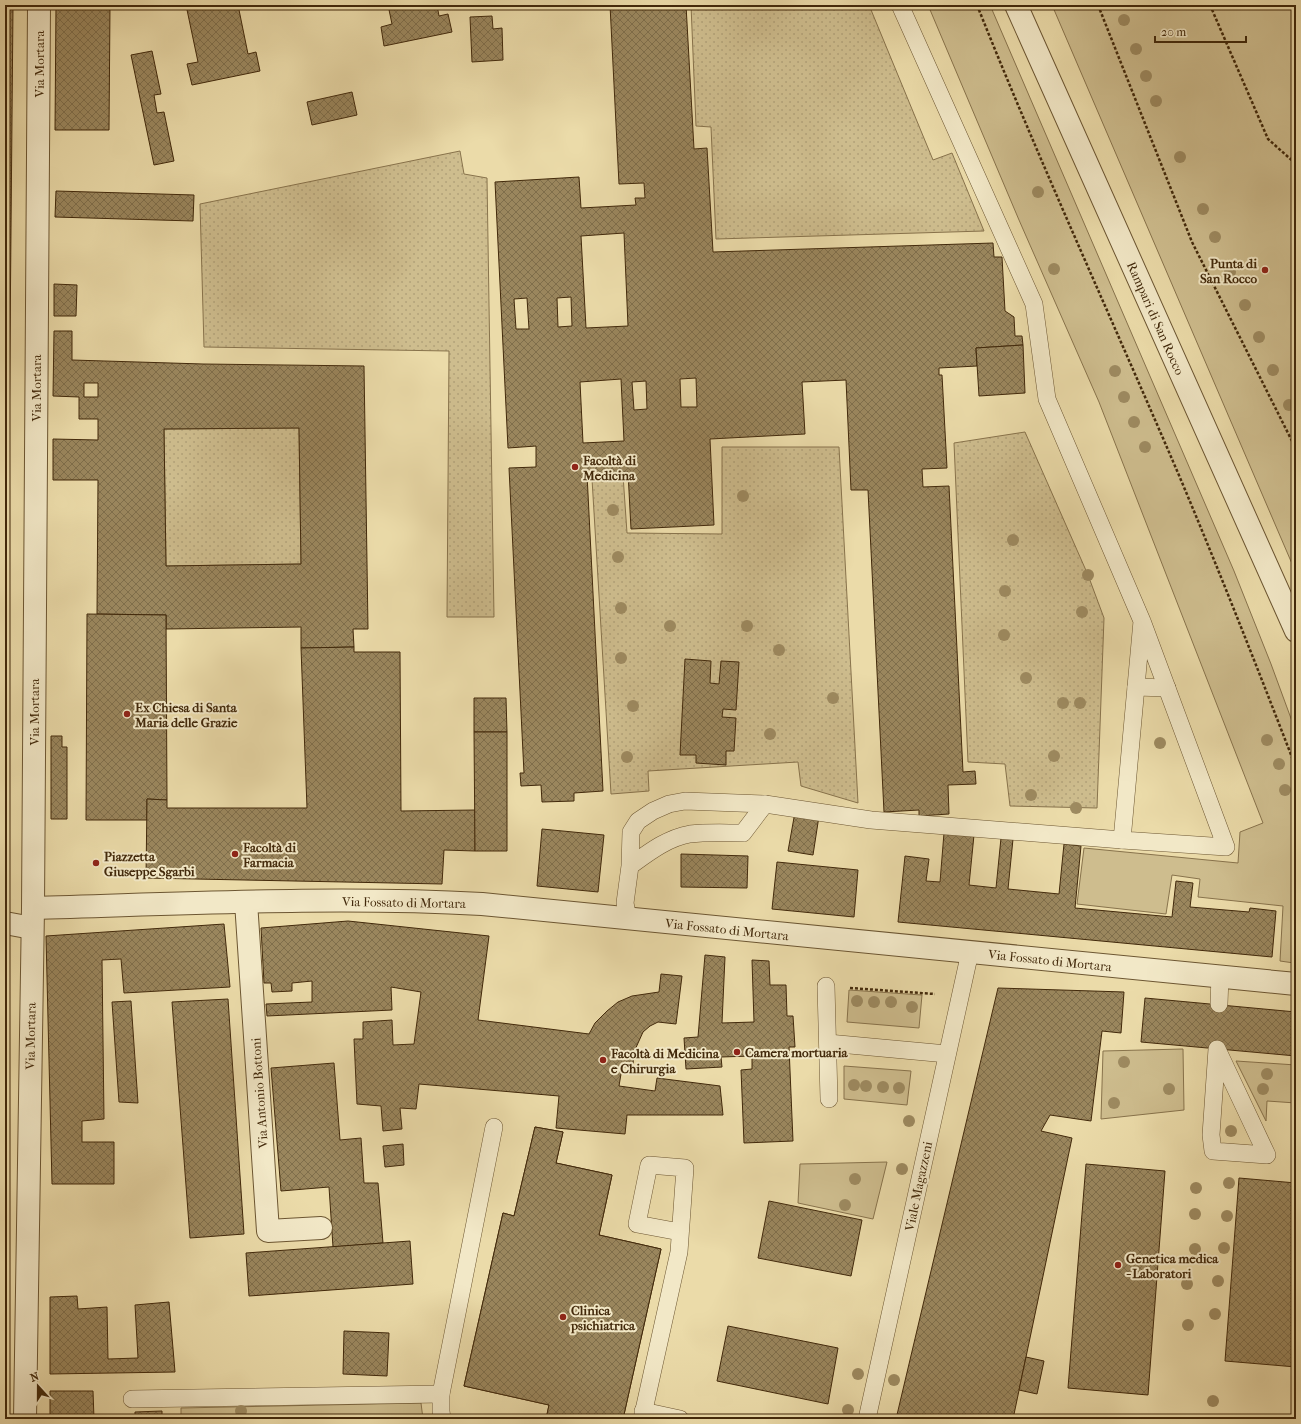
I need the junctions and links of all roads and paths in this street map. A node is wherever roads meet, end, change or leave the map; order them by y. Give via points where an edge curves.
1 (39, 5) edge
2 (900, 5) edge
3 (977, 5) edge
4 (1016, 5) edge
5 (1098, 5) edge
6 (1210, 5) edge
7 (1296, 164) edge
8 (1296, 449) edge
9 (1142, 621) junction
10 (1296, 631) edge
11 (1136, 688) junction
12 (1167, 688) junction
13 (1296, 774) edge
14 (765, 804) junction
15 (1122, 840) junction
16 (630, 866) junction
17 (246, 902) junction
18 (32, 918) junction
19 (628, 919) junction
20 (5, 924) edge
21 (970, 952) junction
22 (1220, 976) junction
23 (1292, 981) edge
24 (826, 986) joint
25 (960, 996) junction
26 (1219, 1004) dead end
27 (828, 1043) junction
28 (1217, 1048) joint
29 (947, 1054) junction
30 (829, 1099) dead end
31 (494, 1127) dead end
32 (321, 1228) dead end
33 (680, 1232) dead end
34 (441, 1394) junction
35 (132, 1399) dead end
36 (643, 1415) edge
37 (25, 1419) edge
38 (442, 1419) edge
39 (680, 1419) edge
40 (867, 1419) edge

1 - 18 street, Via Mortara
2 - 9 lane via 1034,304 1047,399
3 - 13 path via 1008,84 1179,475 1249,646 1295,765
4 - 10 street, Rampari di San Rocco
5 - 8 path via 1192,242
6 - 7 path via 1268,139
9 - 11 lane
9 - 12 lane
11 - 12 lane
11 - 15 lane
12 - 15 lane via 1226,847
14 - 15 lane via 872,820
14 - 16 lane via 743,833 715,832 688,835 668,841
14 - 16 lane via 685,801 653,811 638,821 631,832
16 - 19 lane via 626,903
17 - 18 street, Via Fossato di Mortara via 169,904
17 - 19 street, Via Fossato di Mortara via 417,901 482,904
17 - 32 street, Via Antonio Bottoni via 268,1231
18 - 20 street
18 - 37 street, Via Mortara
19 - 21 street, Via Fossato di Mortara
21 - 22 street, Via Fossato di Mortara
21 - 25 lane, Viale Magazzeni
22 - 23 street, Via Fossato di Mortara
22 - 26 lane
24 - 25 path
24 - 27 lane
25 - 29 lane, Viale Magazzeni
27 - 29 lane
27 - 30 lane
28 - 28 lane via 1211,1135 1213,1151 1267,1154
29 - 40 lane, Viale Magazzeni
31 - 34 lane
33 - 36 lane via 679,1252
34 - 35 lane
34 - 38 lane
36 - 39 lane

